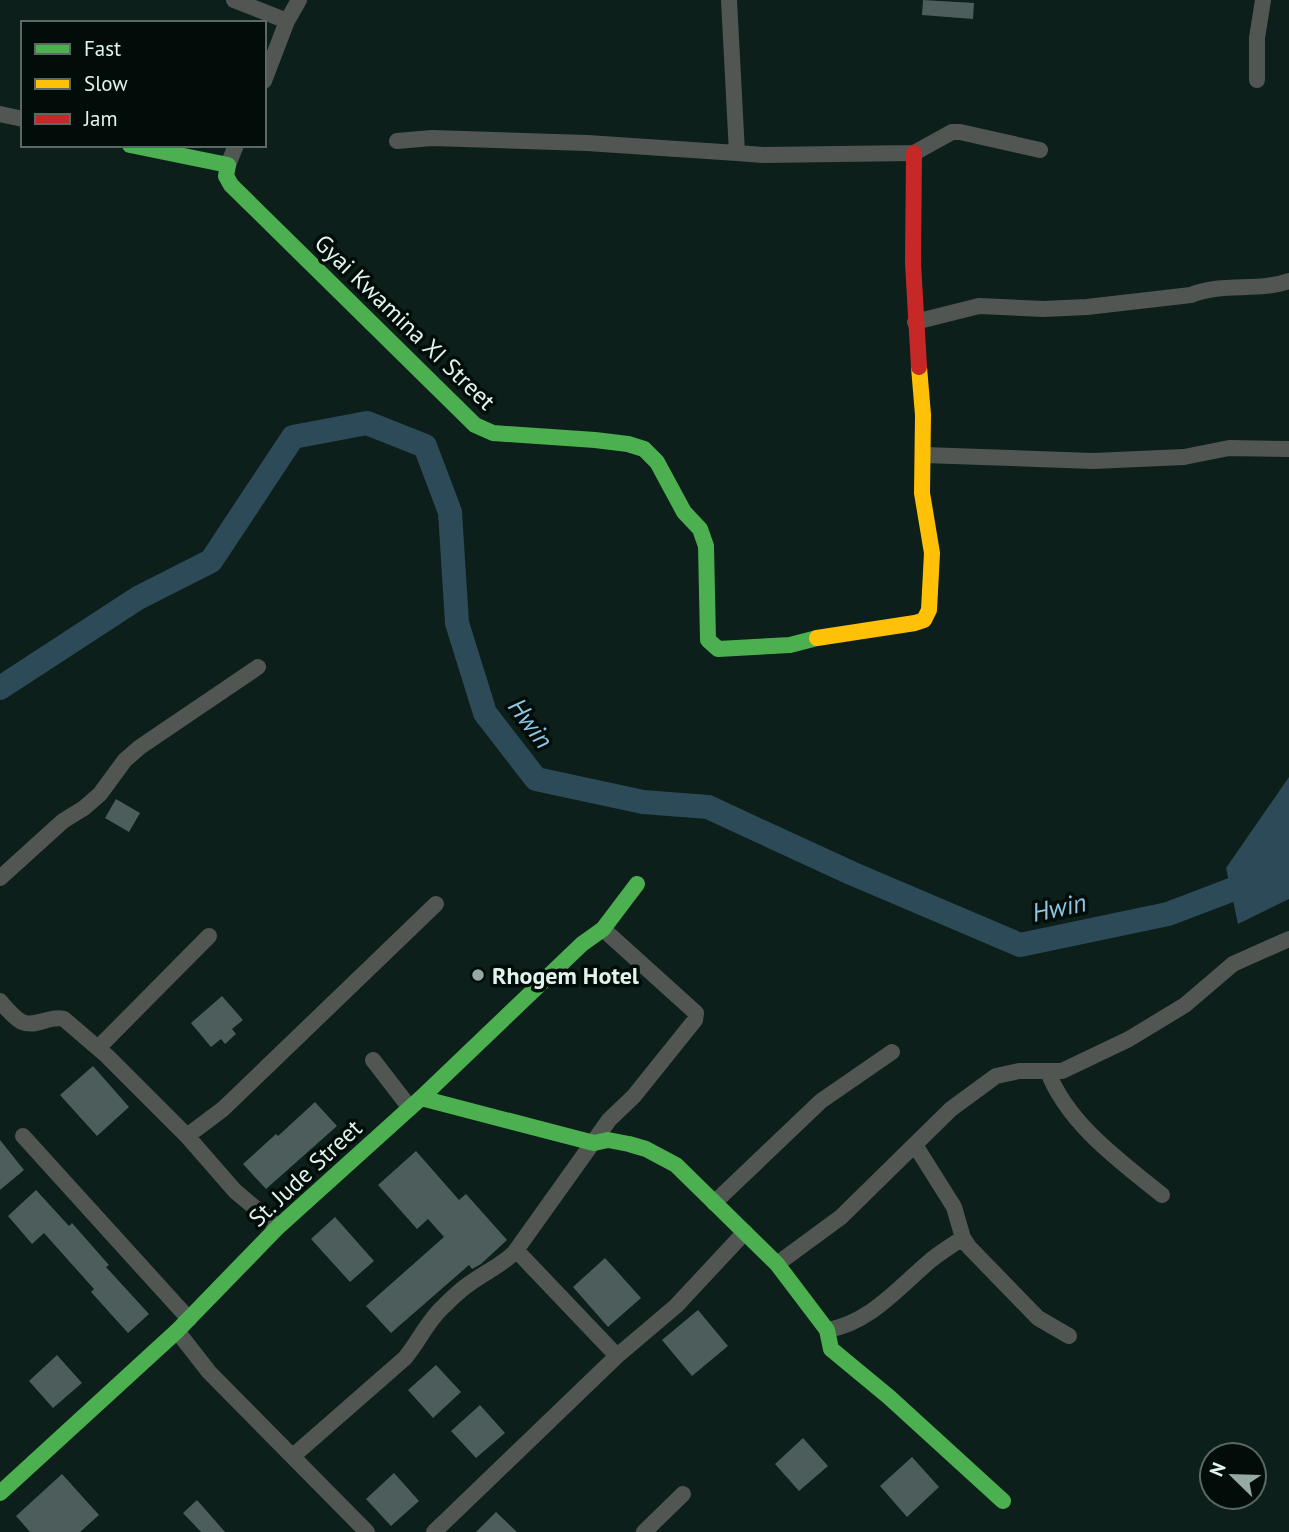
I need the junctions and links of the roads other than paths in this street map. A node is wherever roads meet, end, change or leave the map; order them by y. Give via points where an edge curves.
1 (234, 0) edge
2 (299, 0) edge
3 (729, 0) edge
4 (1263, 0) edge
5 (287, 21) junction
6 (266, 76) edge
7 (1257, 80) dead end
8 (0, 114) edge
9 (21, 119) edge
10 (397, 141) dead end
11 (140, 147) edge
12 (235, 147) edge
13 (1040, 150) dead end
14 (737, 152) junction
15 (914, 153) junction
16 (228, 165) junction
17 (1289, 281) edge
18 (915, 322) junction
19 (1289, 449) edge
20 (924, 455) junction
21 (258, 667) dead end
22 (0, 878) edge
23 (637, 884) dead end
24 (436, 904) dead end
25 (603, 929) junction
26 (209, 936) dead end
27 (1289, 939) edge
28 (0, 1001) edge
29 (98, 1048) junction
30 (892, 1052) dead end
31 (373, 1060) dead end
32 (1048, 1072) junction
33 (416, 1103) junction
34 (23, 1136) dead end
35 (187, 1136) junction
36 (594, 1143) junction
37 (915, 1146) junction
38 (1162, 1195) dead end
39 (714, 1203) junction
40 (278, 1227) junction
41 (745, 1232) junction
42 (963, 1238) junction
43 (516, 1251) junction
44 (776, 1264) junction
45 (183, 1325) junction
46 (827, 1330) junction
47 (1069, 1336) dead end
48 (617, 1356) junction
49 (293, 1456) junction
50 (0, 1493) edge
51 (683, 1493) dead end
52 (1003, 1501) dead end
53 (367, 1532) edge
54 (434, 1532) edge
55 (644, 1532) edge

1 - 5 street
2 - 5 street
3 - 14 street
4 - 7 street
5 - 6 street
8 - 9 street
10 - 14 street via 587,143
11 - 16 street
12 - 16 street
13 - 15 street via 952,132
14 - 15 street
15 - 18 street
16 - 20 street, Gyai Kwamina XI Street via 226,176 232,185 475,425 493,433 644,449 657,462 684,512 700,528 706,546 708,640 718,649 790,645 924,620 929,610 932,553 922,493
17 - 18 street via 1087,307 979,306
18 - 20 street
19 - 20 street via 1229,448 1184,457 1093,461
21 - 22 street via 140,747 100,794
23 - 25 street, St. Jude Street
24 - 35 street via 223,1109
25 - 33 street, St. Jude Street
25 - 36 street via 696,1017
26 - 29 street
27 - 32 street via 1233,964 1185,1005 1129,1039 1062,1071
28 - 29 street via 22,1022 64,1019
29 - 35 street
30 - 39 street via 821,1101
31 - 33 street
32 - 37 street via 996,1076 951,1109
32 - 38 street via 1064,1103 1104,1148
33 - 36 street
33 - 40 street, St. Jude Street
34 - 45 street
35 - 40 street via 236,1191
36 - 39 street via 629,1144 662,1156
36 - 43 street
37 - 42 street via 954,1207
37 - 44 street via 841,1217
39 - 41 street
40 - 45 street, St. Jude Street
41 - 44 street
41 - 48 street via 676,1306
42 - 46 street via 862,1318
42 - 47 street via 1029,1311
43 - 48 street
43 - 49 street via 446,1303 405,1358
44 - 46 street
45 - 49 street via 209,1372
45 - 50 street, St. Jude Street
46 - 52 street via 831,1349
48 - 54 street
49 - 53 street
51 - 55 street

